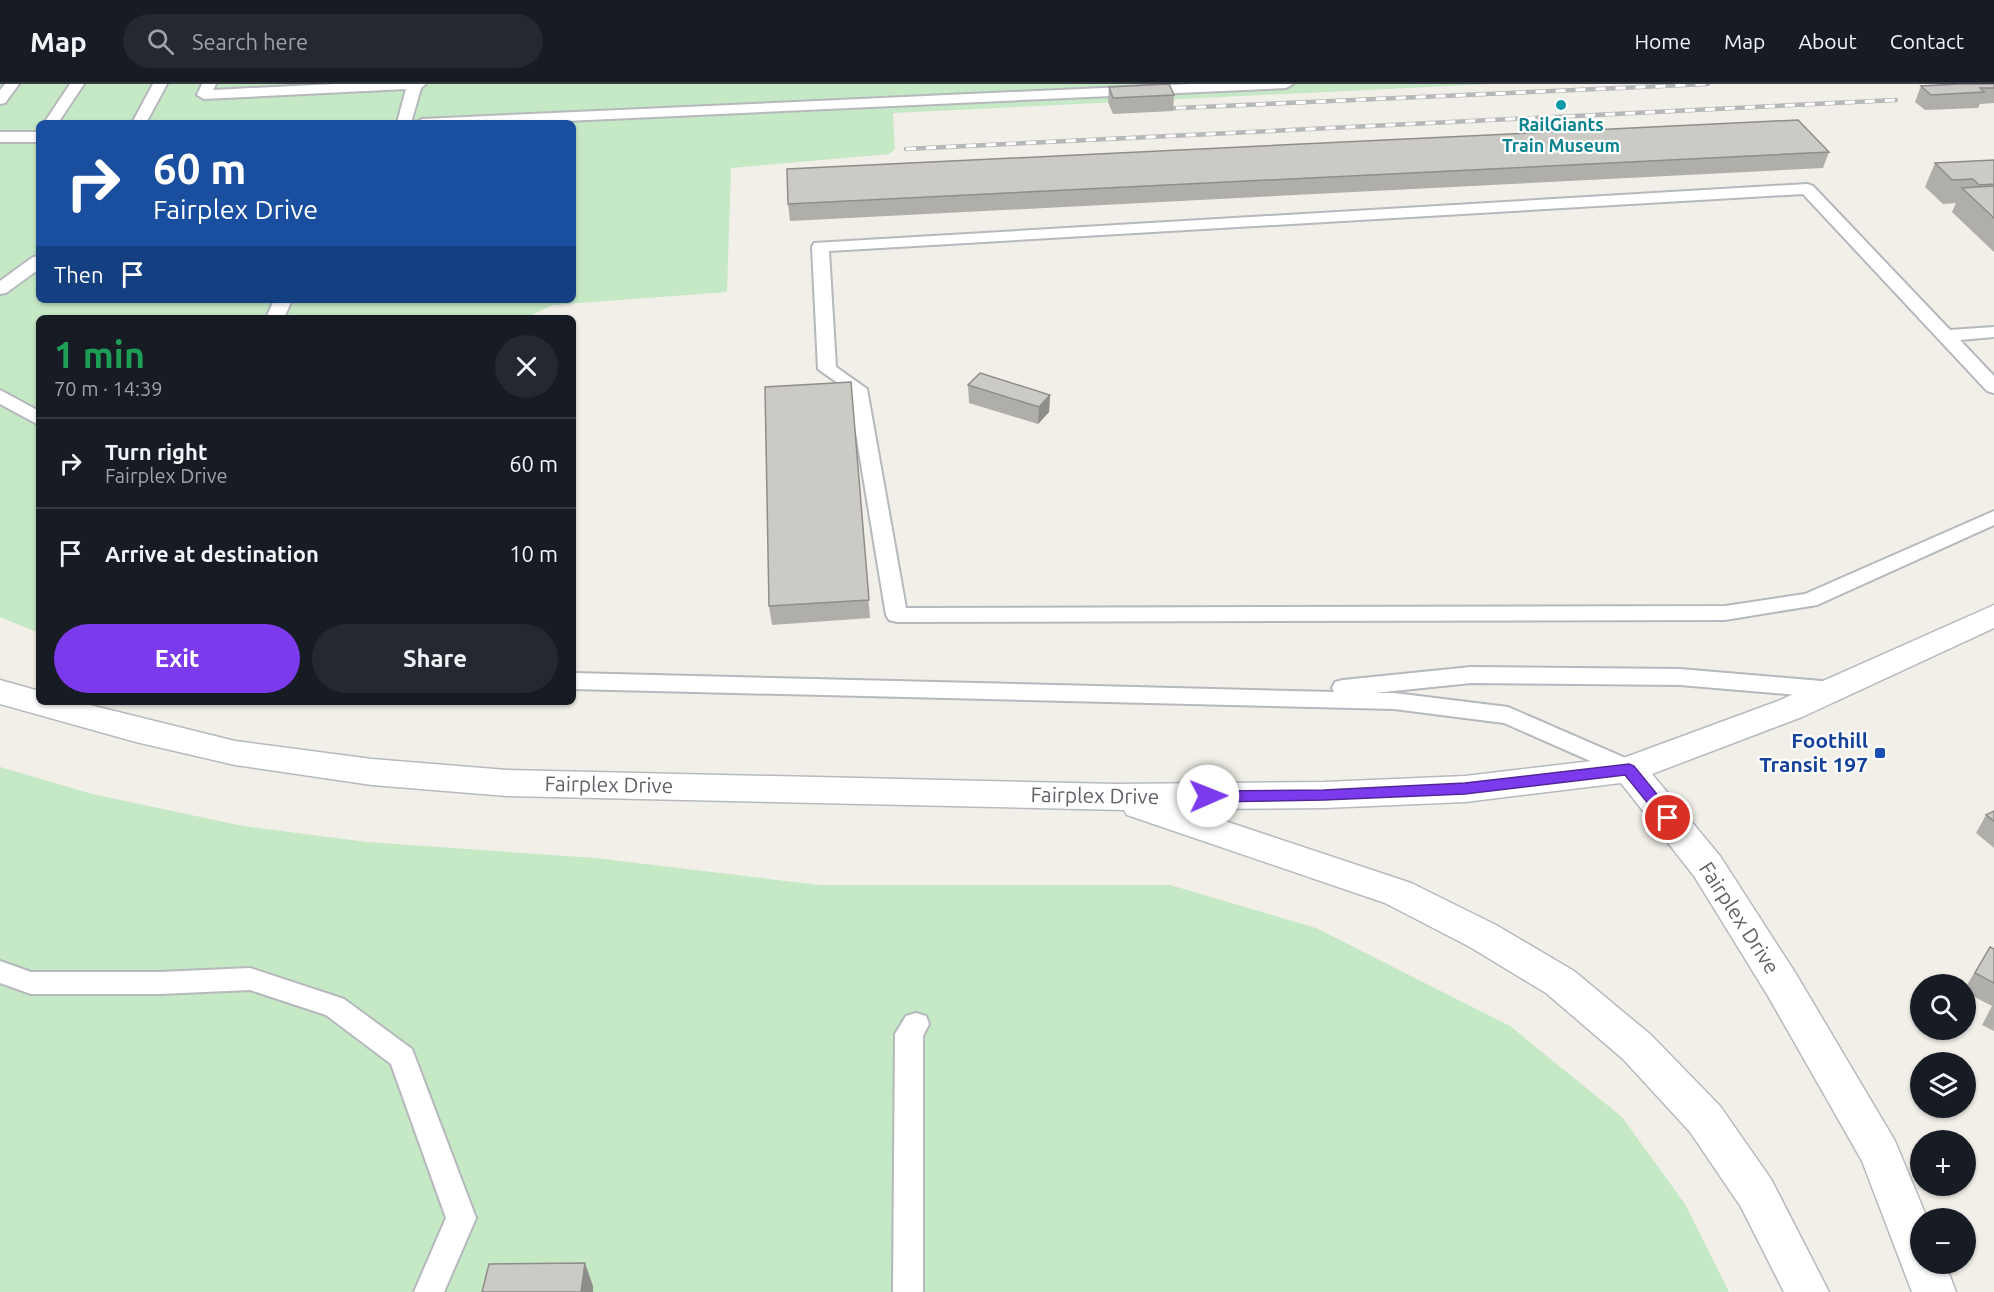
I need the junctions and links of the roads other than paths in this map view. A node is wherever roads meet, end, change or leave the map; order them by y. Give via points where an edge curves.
1 (12, 84) edge
2 (77, 84) edge
3 (160, 84) edge
4 (209, 84) edge
5 (415, 84) edge
6 (419, 84) edge
7 (1286, 84) edge
8 (0, 100) edge
9 (53, 120) edge
10 (140, 120) edge
11 (405, 120) edge
12 (473, 120) edge
13 (36, 136) edge
14 (0, 137) edge
15 (36, 263) edge
16 (0, 289) edge
17 (1994, 332) edge
18 (1946, 336) junction
19 (1994, 387) edge
20 (0, 396) edge
21 (36, 417) edge
22 (1994, 518) edge
23 (1994, 615) edge
24 (576, 681) edge
25 (1833, 690) junction
26 (0, 692) edge
27 (1250, 697) junction
28 (36, 702) edge
29 (47, 705) edge
30 (1629, 769) junction
31 (1115, 797) junction
32 (0, 972) edge
33 (916, 1024) dead end
34 (1910, 1231) edge
35 (1927, 1274) edge
36 (429, 1292) edge
37 (908, 1292) edge
38 (1807, 1292) edge
39 (1934, 1292) edge

1 - 8 lane
2 - 9 lane
3 - 10 lane
4 - 5 lane via 204,95
5 - 6 lane
5 - 11 lane
7 - 12 lane via 816,100
13 - 14 lane
15 - 16 lane
17 - 18 lane
18 - 19 lane
18 - 22 lane via 1807,189 820,247 827,369 858,389 897,615 1725,613 1809,600
20 - 21 lane
23 - 25 main road
24 - 27 lane
25 - 27 lane via 1680,677 1471,675
25 - 30 main road
26 - 28 main road, Fairplex Drive
27 - 30 lane via 1394,701 1508,715
29 - 31 main road, Fairplex Drive via 235,753 372,772 507,783
30 - 31 main road, Fairplex Drive via 1465,789
30 - 34 main road, Fairplex Drive via 1707,866 1782,986 1880,1154
31 - 38 main road via 1398,893 1483,936 1560,982 1637,1047 1704,1119 1756,1193
32 - 36 lane via 31,983 250,978 335,1007 402,1057 461,1218
33 - 37 lane via 909,1034
35 - 39 main road

